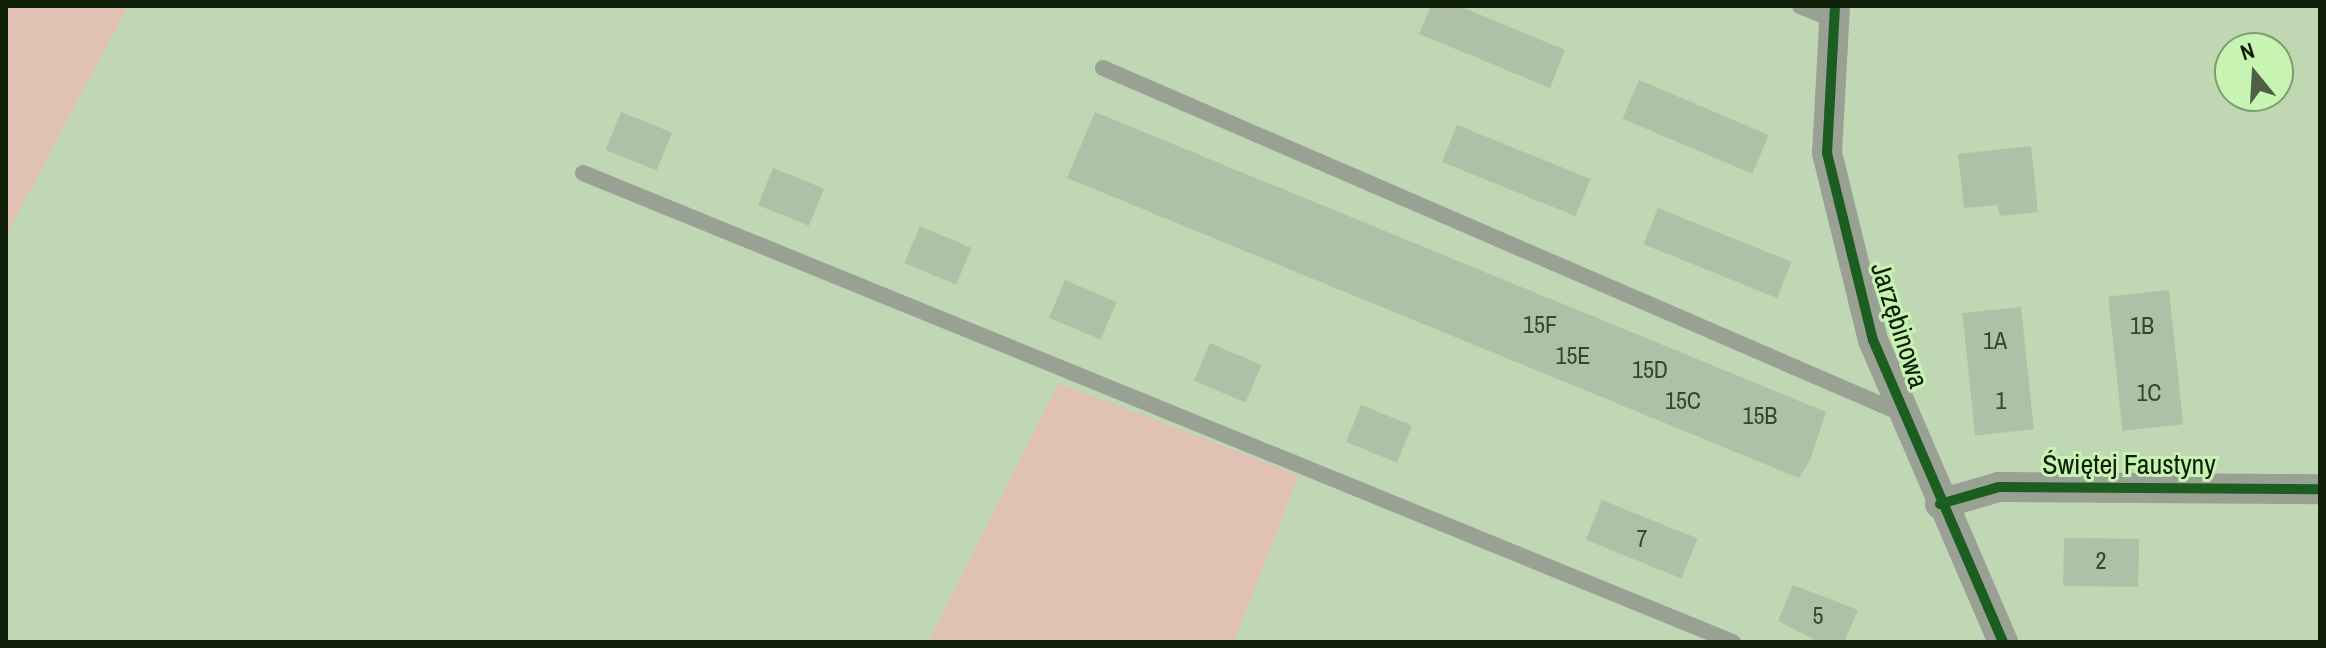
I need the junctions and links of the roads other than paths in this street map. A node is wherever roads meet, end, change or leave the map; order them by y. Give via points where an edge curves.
1 (1800, 6) edge
2 (1832, 12) edge
3 (1103, 68) dead end
4 (583, 173) dead end
5 (1903, 414) junction
6 (2320, 489) edge
7 (1940, 504) junction
8 (1733, 642) edge
9 (2003, 642) edge

1 - 2 lane
2 - 5 street, Jarzębinowa via 1827,153 1873,340
3 - 5 lane
4 - 8 lane
5 - 7 street, Jarzębinowa
6 - 7 street, Świętej Faustyny via 1999,487
7 - 9 street, Jarzębinowa

